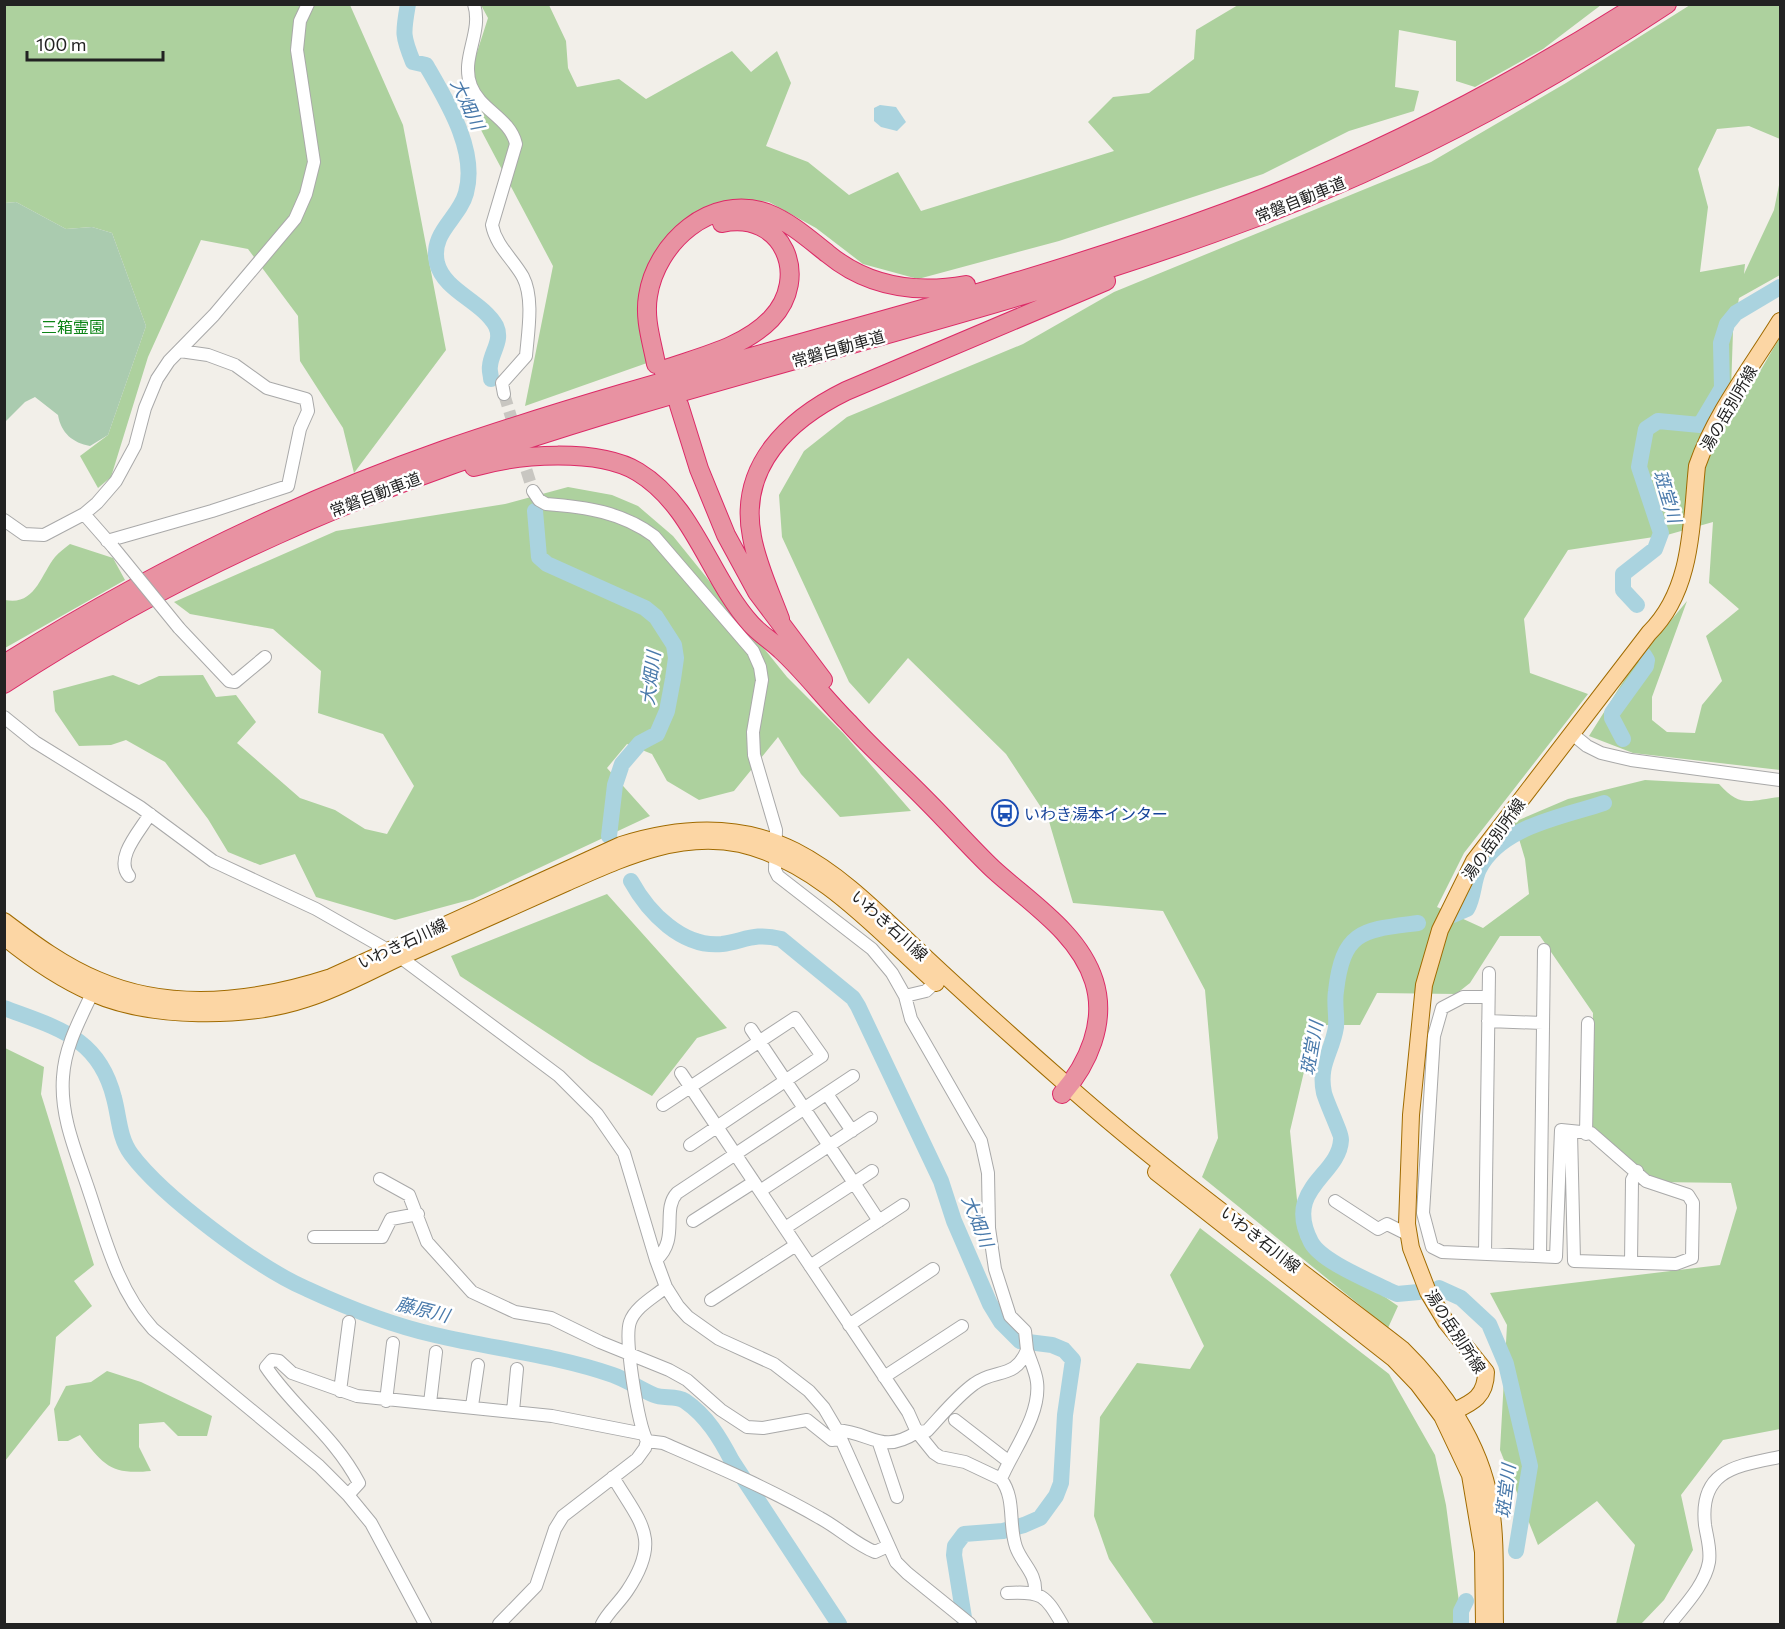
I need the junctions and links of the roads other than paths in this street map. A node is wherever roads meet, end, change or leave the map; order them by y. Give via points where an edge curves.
1 (308, 4) edge
2 (474, 4) edge
3 (1639, 4) edge
4 (1667, 4) edge
5 (1225, 213) junction
6 (1248, 220) junction
7 (1780, 321) edge
8 (180, 351) junction
9 (504, 394) tunnel mouth
10 (461, 445) junction
11 (533, 491) tunnel mouth
12 (84, 514) junction
13 (4, 520) edge
14 (273, 536) junction
15 (110, 544) junction
16 (780, 619) junction
17 (781, 650) junction
18 (265, 657) dead end
19 (4, 664) edge
20 (4, 684) edge
21 (4, 717) edge
22 (1571, 734) junction
23 (1780, 780) edge
24 (150, 814) junction
25 (776, 849) junction
26 (129, 876) dead end
27 (1016, 887) junction
28 (4, 921) edge
29 (4, 937) edge
30 (1544, 950) dead end
31 (393, 953) junction
32 (1489, 973) dead end
33 (939, 978) junction
34 (95, 987) junction
35 (905, 996) junction
36 (1488, 997) junction
37 (1488, 1021) junction
38 (1543, 1023) junction
39 (1588, 1023) dead end
40 (751, 1029) dead end
41 (759, 1042) junction
42 (681, 1073) dead end
43 (853, 1076) dead end
44 (785, 1081) junction
45 (690, 1087) junction
46 (1065, 1091) junction
47 (827, 1094) junction
48 (663, 1105) dead end
49 (804, 1109) junction
50 (871, 1118) dead end
51 (717, 1126) junction
52 (852, 1131) junction
53 (1571, 1132) junction
54 (1586, 1134) junction
55 (690, 1145) dead end
56 (829, 1146) junction
57 (735, 1154) junction
58 (1417, 1157) junction
59 (872, 1171) dead end
60 (1637, 1171) junction
61 (380, 1179) dead end
62 (854, 1183) junction
63 (757, 1186) junction
64 (1335, 1201) dead end
65 (903, 1205) dead end
66 (418, 1214) junction
67 (693, 1221) dead end
68 (879, 1221) junction
69 (785, 1228) junction
70 (1409, 1235) junction
71 (314, 1237) dead end
72 (796, 1245) junction
73 (1485, 1253) junction
74 (1540, 1256) junction
75 (656, 1260) junction
76 (1631, 1263) junction
77 (810, 1266) junction
78 (933, 1269) dead end
79 (666, 1287) junction
80 (711, 1300) dead end
81 (349, 1322) dead end
82 (849, 1325) junction
83 (962, 1326) dead end
84 (393, 1343) dead end
85 (1026, 1345) junction
86 (436, 1352) dead end
87 (629, 1355) junction
88 (478, 1365) dead end
89 (518, 1369) dead end
90 (884, 1377) junction
91 (340, 1391) junction
92 (386, 1401) junction
93 (430, 1403) junction
94 (472, 1406) junction
95 (513, 1411) junction
96 (1448, 1413) junction
97 (955, 1420) dead end
98 (917, 1432) junction
99 (839, 1435) junction
100 (645, 1437) junction
101 (879, 1443) junction
102 (1779, 1457) dead end
103 (1008, 1461) junction
104 (613, 1477) junction
105 (1000, 1479) junction
106 (348, 1495) junction
107 (897, 1497) dead end
108 (888, 1546) junction
109 (1007, 1593) dead end
110 (1035, 1593) junction
111 (966, 1622) edge
112 (425, 1624) edge
113 (499, 1624) edge
114 (602, 1624) edge
115 (1062, 1624) edge
116 (1484, 1624) edge
117 (1495, 1624) edge
118 (1670, 1624) edge

1 - 8 street via 300,21 297,50 314,162 306,194 295,219
2 - 9 street via 477,20 467,72 471,88 508,127 516,144 492,225 494,237 522,275 528,296 526,356 502,382
3 - 5 highway, 常磐自動車道 via 1558,55 1412,133
4 - 6 highway, 常磐自動車道 via 1507,103 1361,174
5 - 10 highway, 常磐自動車道 via 1110,253 626,392
5 - 10 highway via 979,283 919,290 860,276 768,213 717,213 682,232 663,254 651,281 647,314 661,362 658,290 666,269 677,252 703,230 727,222 750,223 776,237 790,265 789,287 779,309 752,334 726,348
6 - 14 highway, 常磐自動車道 via 1048,288 631,406 502,447 393,486
6 - 16 highway via 846,391 796,421 778,439 752,491 752,536
7 - 22 main road, 湯の岳別所線 via 1713,428 1701,455 1688,556 1675,599 1665,618 1648,633
8 - 12 street via 157,379 135,446 116,481
8 - 15 street via 208,355 235,365 267,388 306,399 308,411 300,429 288,486
10 - 19 highway, 常磐自動車道 via 325,496 201,554
11 - 25 street via 546,504 615,514 654,536 753,651 762,680 753,732 754,755 776,830
12 - 13 street via 44,535 24,534
12 - 15 street
14 - 17 highway via 480,466 562,455 606,460 636,471 672,501 742,613
14 - 20 highway, 常磐自動車道 via 130,609
15 - 18 street, bridge via 229,681 235,681
16 - 17 highway via 757,592 726,535 674,407 686,465 717,539
16 - 27 highway via 840,701 1002,864
17 - 27 highway via 850,725 994,870
21 - 24 street via 35,742
22 - 23 street via 1601,753 1631,760
22 - 58 main road, 湯の岳別所線 via 1474,861 1440,930 1424,985
24 - 26 street via 125,858
24 - 31 street via 213,861 316,909
25 - 31 main road, いわき石川線 via 730,831 689,830 651,836 621,845
25 - 33 main road, いわき石川線 via 820,865
25 - 35 street via 778,876 872,949
27 - 46 highway via 1073,945 1094,981 1099,1009 1096,1035
28 - 34 main road, いわき石川線
29 - 34 main road, いわき石川線 via 52,971
30 - 38 street
31 - 34 main road, いわき石川線 via 293,989 251,997 176,999
31 - 75 street via 559,1076 597,1114 630,1166
32 - 36 street
33 - 35 street via 926,991
33 - 46 main road, いわき石川線
34 - 106 street via 67,1050 63,1100 71,1138 112,1260 137,1311 173,1347 320,1466
35 - 85 street via 911,1019 981,1141 988,1173 989,1228 995,1269 1010,1316 1025,1331
36 - 37 street
36 - 58 street via 1463,997 1442,1008 1434,1036
37 - 38 street
37 - 73 street
38 - 74 street
39 - 54 street
40 - 41 street
41 - 44 street
41 - 44 street via 795,1018 822,1056
41 - 45 street
42 - 45 street
43 - 47 street
44 - 49 street
44 - 51 street
45 - 48 street
45 - 51 street
46 - 96 main road, いわき石川線 via 1402,1349 1429,1375
47 - 49 street
47 - 52 street
49 - 56 street
49 - 57 street
50 - 52 street
51 - 55 street
51 - 57 street
52 - 56 street
53 - 54 street
53 - 74 street via 1561,1130 1556,1257
53 - 76 street via 1574,1261
54 - 60 street via 1591,1133
56 - 62 street
56 - 63 street
57 - 63 street
57 - 75 street via 674,1197 669,1244
58 - 70 main road, 湯の岳別所線 via 1406,1200
58 - 73 street via 1423,1213 1432,1246 1442,1252
59 - 62 street
60 - 76 street via 1632,1180
60 - 76 street via 1658,1188 1688,1195 1693,1203 1692,1258 1676,1264
61 - 66 street via 409,1195
62 - 68 street
62 - 69 street
63 - 67 street
63 - 69 street
64 - 70 street via 1378,1229 1387,1224
65 - 68 street
66 - 71 street via 391,1219 382,1238
66 - 87 street via 433,1251 472,1292 514,1312 551,1318
68 - 77 street
69 - 72 street
70 - 96 main road, 湯の岳別所線 via 1428,1292 1446,1322 1486,1372 1480,1396
72 - 77 street
72 - 80 street
73 - 74 street
75 - 79 street
77 - 82 street
78 - 82 street
79 - 87 street via 630,1320
79 - 99 street via 701,1328 774,1364 809,1391
81 - 91 street
82 - 90 street
83 - 90 street
84 - 92 street
85 - 98 street via 1020,1365 978,1381 927,1431
85 - 103 street via 1037,1381 1035,1402
86 - 93 street
87 - 99 street via 687,1380 747,1427 807,1420 832,1440
87 - 100 street
88 - 94 street
89 - 95 street
90 - 98 street via 917,1426
91 - 92 street
91 - 106 street via 292,1373 279,1361 272,1360 266,1366 351,1467 359,1483
92 - 93 street
93 - 94 street
94 - 95 street
95 - 100 street
96 - 116 main road, いわき石川線 via 1470,1475 1482,1552
96 - 117 main road, いわき石川線 via 1479,1463 1490,1500
97 - 103 street
98 - 101 street via 891,1443
98 - 105 street via 940,1457 965,1462
99 - 101 street via 856,1432
99 - 108 street
100 - 104 street via 645,1448 637,1459
100 - 108 street via 765,1489 821,1518 864,1548 874,1552
101 - 107 street
102 - 118 street via 1739,1466 1722,1473 1711,1484 1705,1503 1710,1552 1706,1574
103 - 105 street
104 - 113 street via 563,1516 536,1586
104 - 114 street via 645,1530 647,1548 629,1588
105 - 110 street via 1009,1494 1019,1554 1035,1578
106 - 112 street via 371,1523
108 - 111 street via 907,1573
109 - 110 street
110 - 115 street via 1048,1601

